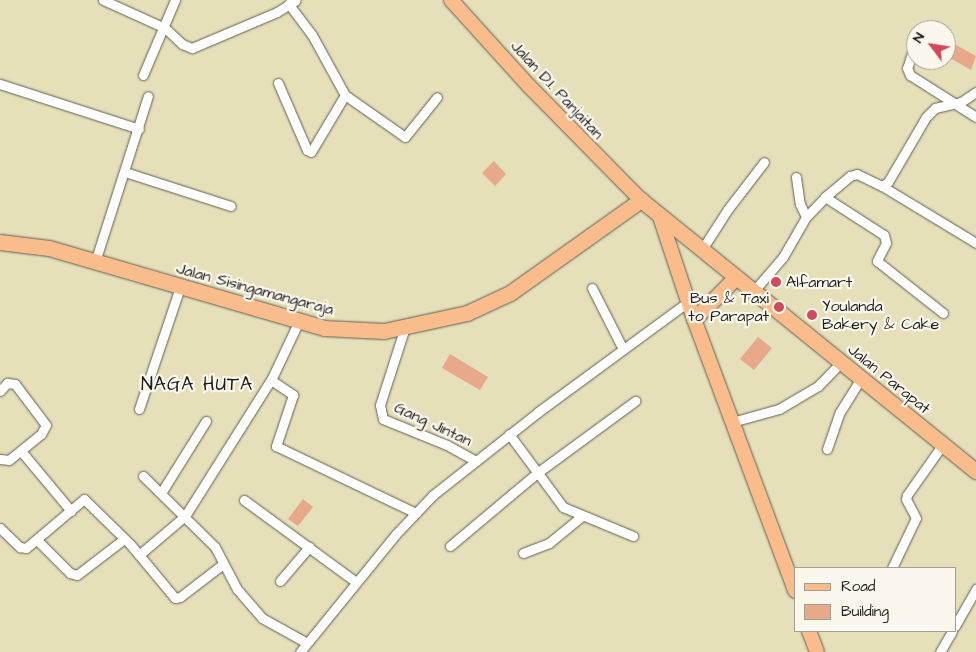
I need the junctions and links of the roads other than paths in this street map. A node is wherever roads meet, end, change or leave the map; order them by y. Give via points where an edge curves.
1 (104, 0) edge
2 (175, 0) edge
3 (451, 0) edge
4 (293, 2) edge
5 (165, 28) junction
6 (907, 70) edge
7 (143, 75) dead end
8 (278, 83) dead end
9 (0, 84) edge
10 (976, 92) edge
11 (345, 95) junction
12 (148, 96) dead end
13 (437, 97) dead end
14 (953, 102) junction
15 (976, 116) edge
16 (139, 129) junction
17 (764, 162) dead end
18 (125, 172) junction
19 (796, 177) dead end
20 (882, 186) junction
21 (825, 197) junction
22 (641, 200) junction
23 (231, 206) dead end
24 (660, 217) junction
25 (806, 217) junction
26 (3, 240) edge
27 (976, 243) edge
28 (701, 251) junction
29 (96, 262) junction
30 (734, 279) junction
31 (180, 287) junction
32 (592, 288) dead end
33 (752, 293) junction
34 (688, 302) junction
35 (943, 313) dead end
36 (694, 319) junction
37 (299, 321) junction
38 (406, 327) junction
39 (623, 349) junction
40 (841, 362) junction
41 (861, 379) junction
42 (271, 380) junction
43 (1, 387) edge
44 (635, 401) dead end
45 (139, 409) dead end
46 (206, 422) dead end
47 (732, 422) junction
48 (509, 434) junction
49 (943, 444) junction
50 (828, 449) dead end
51 (20, 451) junction
52 (0, 459) edge
53 (476, 461) junction
54 (976, 471) edge
55 (537, 473) junction
56 (143, 476) dead end
57 (160, 493) junction
58 (244, 500) dead end
59 (71, 511) junction
60 (416, 513) junction
61 (185, 516) junction
62 (582, 516) junction
63 (0, 528) edge
64 (634, 536) dead end
65 (124, 538) junction
66 (37, 540) junction
67 (450, 546) dead end
68 (309, 547) junction
69 (523, 553) dead end
70 (139, 554) junction
71 (223, 564) junction
72 (892, 567) edge
73 (280, 582) dead end
74 (356, 582) junction
75 (794, 588) edge
76 (976, 589) edge
77 (956, 624) edge
78 (810, 632) edge
79 (951, 632) edge
80 (307, 644) junction
81 (300, 652) edge
82 (817, 652) edge
83 (940, 652) edge

1 - 5 street
2 - 5 street
3 - 22 main road, Jalan D.I. Panjaitan via 542,101
4 - 5 street via 192,48 182,44
4 - 11 street
5 - 7 street
6 - 14 street
8 - 11 street via 309,152
9 - 16 street
10 - 14 street via 966,100
11 - 13 street via 405,137
12 - 16 street
14 - 15 street
14 - 20 street via 935,108 926,117 899,167
16 - 18 street
17 - 28 street via 728,208
18 - 23 street
18 - 29 street
19 - 25 street via 800,204
20 - 21 street via 857,174
20 - 27 street
21 - 25 street
21 - 35 street via 884,235 886,243 878,256 878,264
22 - 24 highway, Jalan Parapat
22 - 38 highway, Jalan Sisingamangaraja via 510,293 468,313
24 - 28 highway, Jalan Parapat
24 - 34 main road
25 - 33 street via 783,257
26 - 29 highway, Jalan Sisingamangaraja via 49,248
28 - 30 highway, Jalan Parapat
29 - 31 highway, Jalan Sisingamangaraja
30 - 33 highway, Jalan Parapat
30 - 36 highway
31 - 37 highway, Jalan Sisingamangaraja
31 - 45 street
32 - 39 street
33 - 40 highway, Jalan Parapat
34 - 36 main road
34 - 39 street
36 - 47 main road
37 - 38 highway, Jalan Sisingamangaraja via 358,331
37 - 42 street
38 - 53 street, Gang Jintan via 380,405 383,419 448,445
39 - 48 street
40 - 41 highway, Jalan Parapat
40 - 47 street via 825,380 780,410
41 - 49 highway, Jalan Parapat
41 - 50 street via 840,412
42 - 60 street via 293,395 276,446
42 - 61 street
43 - 51 street via 15,384 46,425 41,434
44 - 55 street
46 - 57 street
47 - 75 main road
48 - 53 street
48 - 55 street
49 - 54 highway, Jalan Parapat
49 - 72 street via 907,495 916,518
51 - 52 street via 7,462
51 - 59 street
53 - 60 street
55 - 62 street via 563,507
55 - 67 street
56 - 57 street
57 - 61 street
58 - 68 street
59 - 65 street via 82,500 88,501
59 - 66 street
60 - 74 street
61 - 70 street
61 - 71 street via 215,547
62 - 64 street
62 - 69 street via 549,543
63 - 66 street via 22,548
65 - 66 street via 77,575 70,573
65 - 70 street
68 - 73 street
68 - 74 street
70 - 71 street via 177,598
71 - 80 street via 237,589 262,618
74 - 80 street
76 - 77 street
78 - 82 main road
79 - 83 street
80 - 81 street

